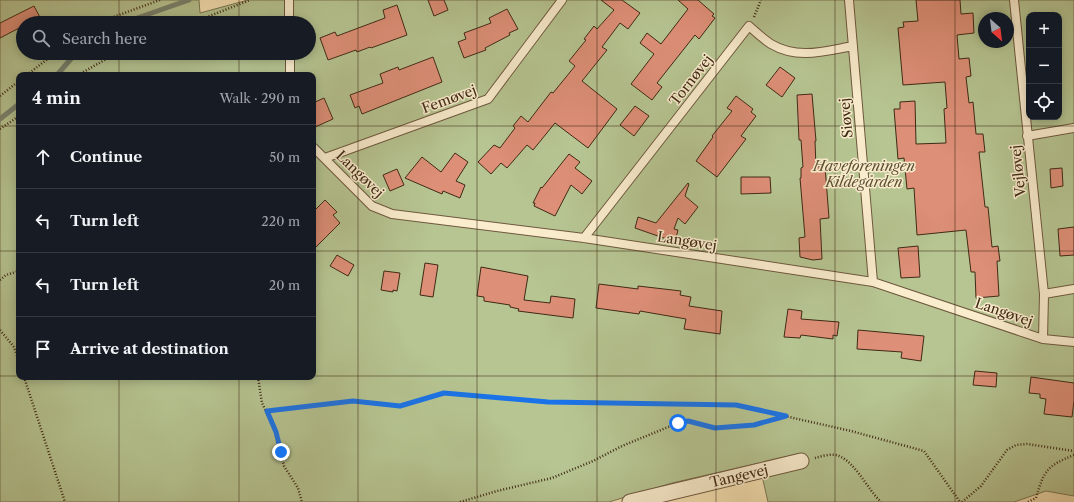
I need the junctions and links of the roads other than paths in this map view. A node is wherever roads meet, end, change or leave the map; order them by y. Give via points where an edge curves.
1 (289, 0) edge
2 (562, 0) edge
3 (849, 0) edge
4 (1014, 0) edge
5 (290, 16) edge
6 (853, 46) junction
7 (290, 60) edge
8 (290, 72) edge
9 (1074, 128) edge
10 (1027, 136) junction
11 (316, 150) edge
12 (325, 158) junction
13 (584, 238) junction
14 (873, 282) junction
15 (1074, 289) edge
16 (1044, 294) junction
17 (1043, 339) junction
18 (1074, 342) edge
19 (801, 461) road end
20 (630, 502) edge

1 - 5 lane
2 - 12 lane, Femøvej via 488,99
3 - 6 lane, Siøvej
4 - 10 lane, Vejløvej
6 - 13 lane, Tornøvej via 809,54 787,52 770,44 749,26
6 - 14 lane, Siøvej
7 - 8 lane
9 - 10 lane
10 - 16 lane, Vejløvej
11 - 12 lane, Langøvej
12 - 13 lane, Langøvej via 372,206 392,214
13 - 14 lane, Langøvej
14 - 17 lane, Langøvej
15 - 16 lane
16 - 17 lane, Vejløvej
17 - 18 lane, Langøvej
19 - 20 street, Tangevej

